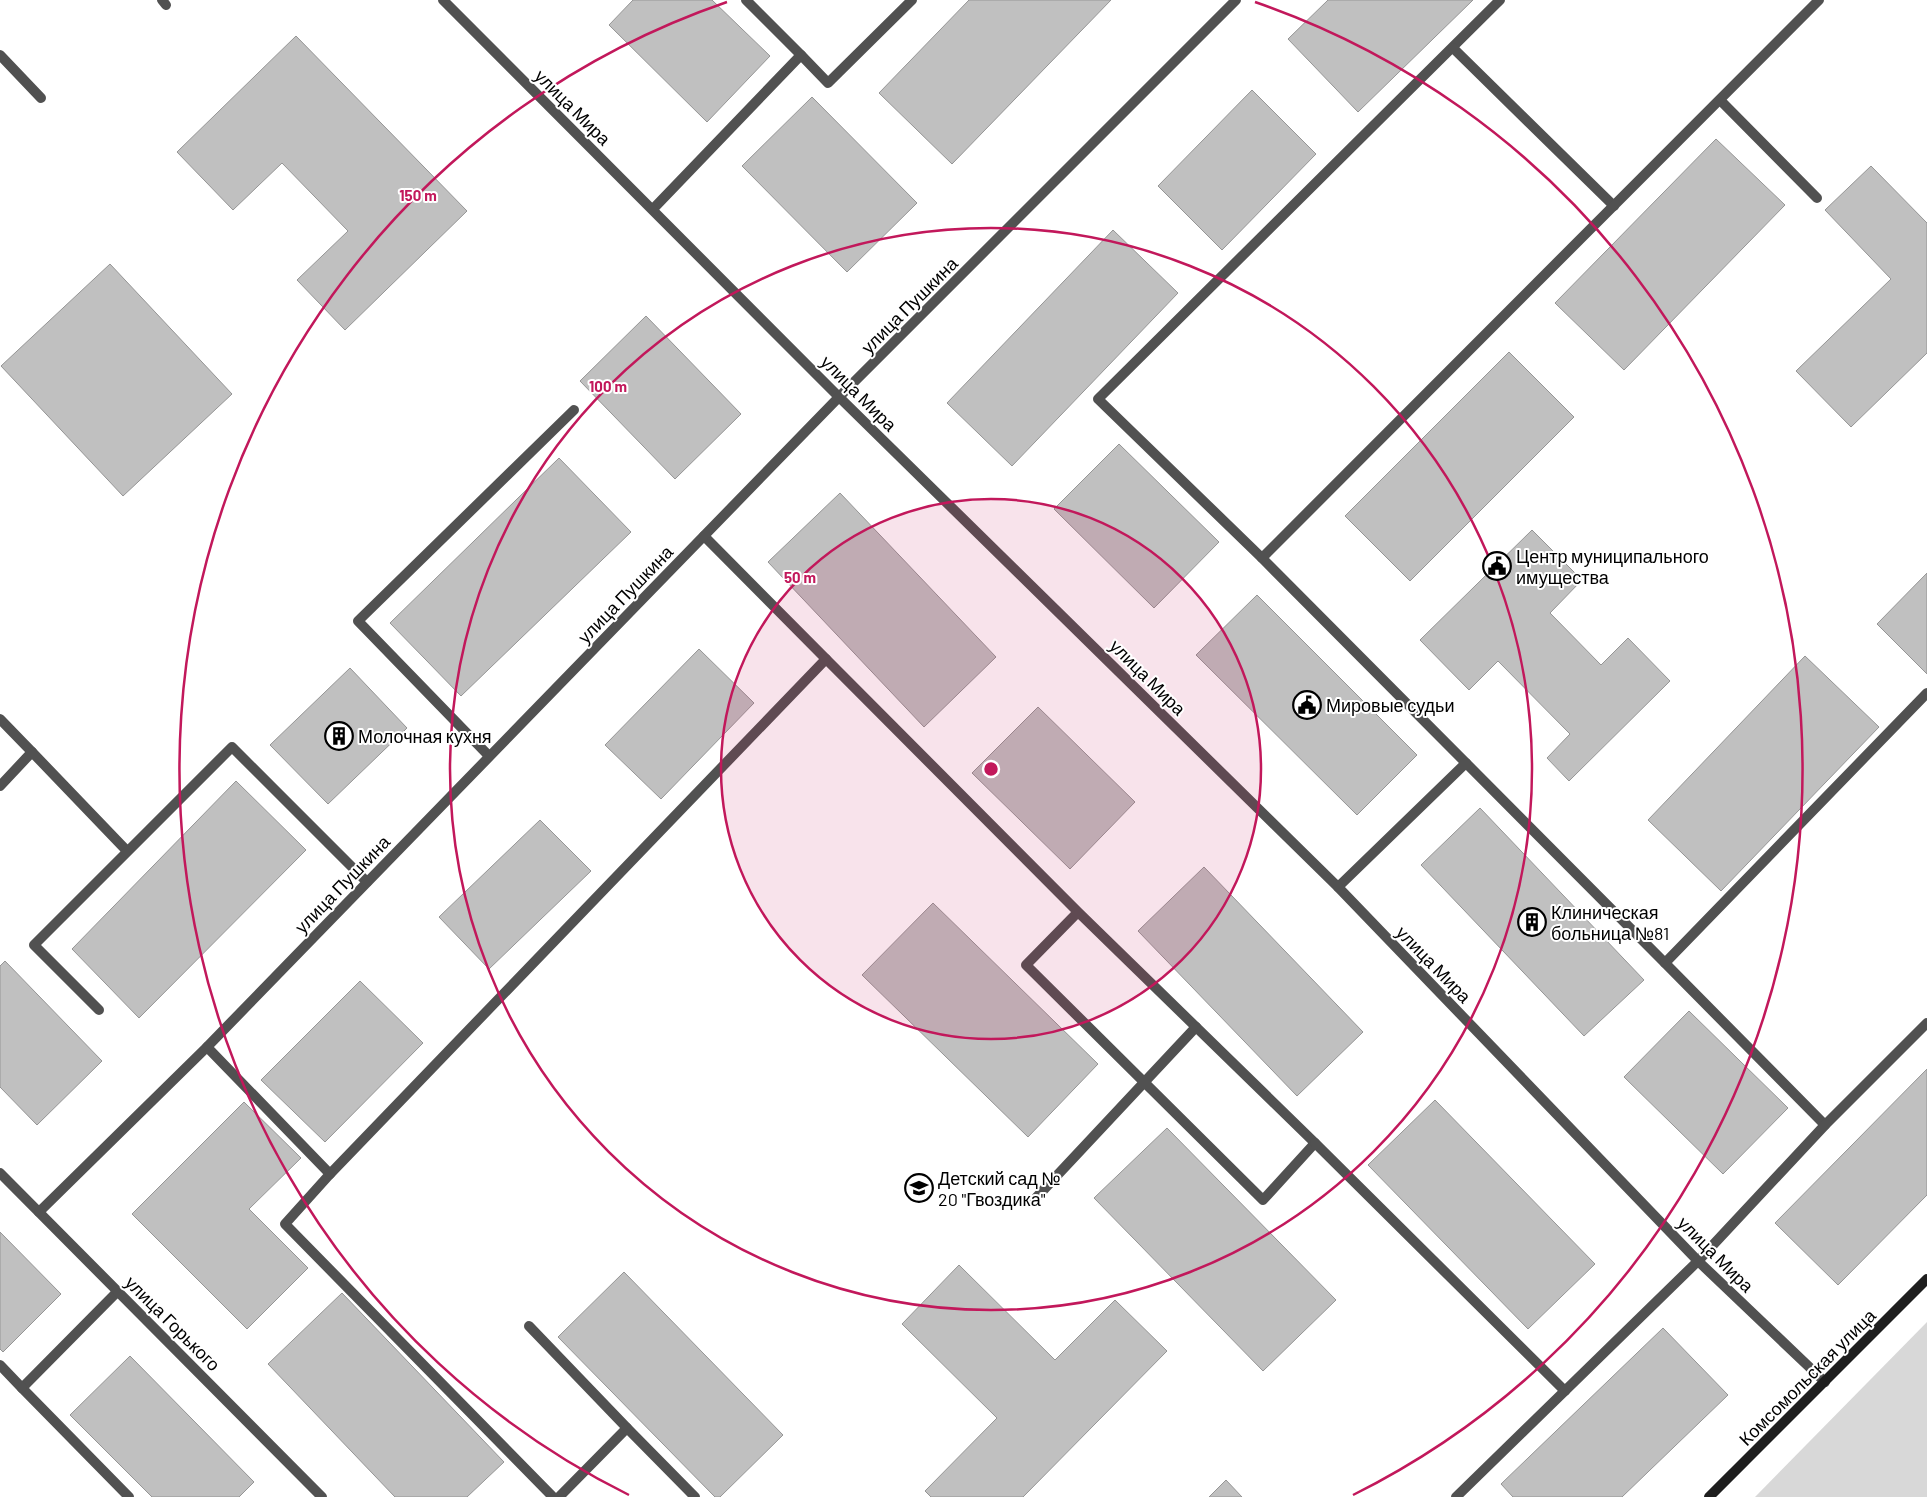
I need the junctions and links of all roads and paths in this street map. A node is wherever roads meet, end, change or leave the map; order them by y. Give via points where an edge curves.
1 (443, 0) edge
2 (746, 0) edge
3 (912, 0) edge
4 (1236, 0) edge
5 (1500, 0) edge
6 (1820, 0) edge
7 (1453, 48) junction
8 (0, 55) edge
9 (801, 55) junction
10 (41, 98) dead end
11 (1720, 100) junction
12 (1817, 198) dead end
13 (1614, 206) junction
14 (653, 209) junction
15 (839, 397) junction
16 (574, 410) dead end
17 (704, 536) junction
18 (1262, 558) junction
19 (826, 659) junction
20 (1925, 700) edge
21 (0, 719) edge
22 (32, 752) junction
23 (489, 756) junction
24 (1466, 763) junction
25 (0, 786) edge
26 (127, 851) junction
27 (367, 882) junction
28 (1338, 888) junction
29 (1078, 912) junction
30 (1664, 963) junction
31 (99, 1010) dead end
32 (1927, 1023) edge
33 (1196, 1027) junction
34 (207, 1047) junction
35 (1144, 1083) junction
36 (1825, 1125) junction
37 (1315, 1143) junction
38 (0, 1173) edge
39 (330, 1174) junction
40 (1034, 1200) dead end
41 (40, 1212) junction
42 (1698, 1261) junction
43 (1927, 1279) edge
44 (118, 1291) junction
45 (529, 1326) dead end
46 (0, 1365) edge
47 (1825, 1382) junction
48 (22, 1388) junction
49 (1565, 1391) junction
50 (627, 1428) junction
51 (129, 1497) edge
52 (322, 1497) edge
53 (553, 1497) edge
54 (559, 1497) edge
55 (695, 1497) edge
56 (1456, 1497) edge
57 (1709, 1497) edge

1 - 14 street, улица Мира
2 - 9 street
3 - 9 street via 828,83
4 - 15 street, улица Пушкина
5 - 7 street
6 - 11 street
7 - 13 street
7 - 18 street via 1098,399
8 - 10 street
9 - 14 street
11 - 12 street
11 - 13 street
13 - 18 street
14 - 15 street, улица Мира
15 - 17 street, улица Пушкина
15 - 28 street, улица Мира
16 - 23 street via 358,621
17 - 19 street
17 - 23 street, улица Пушкина
18 - 24 street
19 - 29 street
19 - 39 street
20 - 30 street
21 - 22 street
22 - 25 street
22 - 26 street
23 - 27 street, улица Пушкина
24 - 28 street
24 - 30 street
26 - 27 street via 232,746
26 - 31 street via 34,945
27 - 34 street, улица Пушкина
28 - 42 street, улица Мира
29 - 33 street
29 - 35 street via 1026,965
30 - 36 street
32 - 36 street
33 - 35 street
33 - 37 street
34 - 39 street
34 - 41 street, улица Пушкина
35 - 37 street via 1263,1200
35 - 40 street
36 - 42 street
37 - 49 street
38 - 41 street, улица Горького
39 - 53 street via 285,1224
41 - 44 street, улица Горького
42 - 47 street, улица Мира
42 - 49 street
43 - 47 main road, Комсомольская улица
44 - 48 street
44 - 52 street, улица Горького
45 - 50 street
46 - 48 street
47 - 57 main road, Комсомольская улица
48 - 51 street
49 - 56 street
50 - 54 street
50 - 55 street

